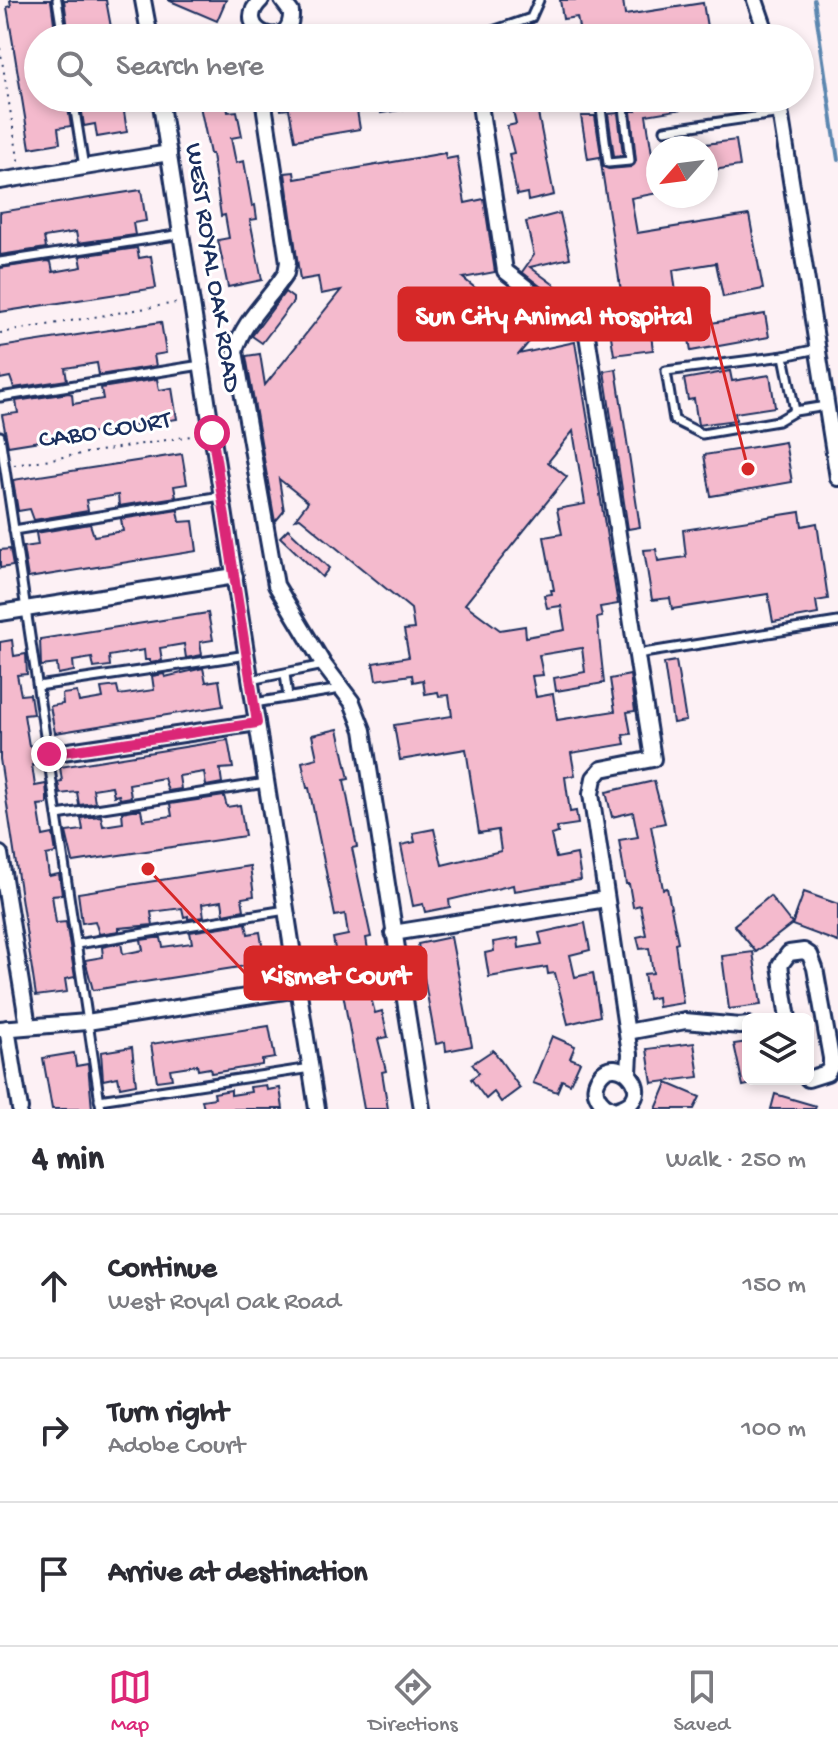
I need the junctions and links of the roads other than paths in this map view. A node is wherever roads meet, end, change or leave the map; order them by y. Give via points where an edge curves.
1 (57, 0) edge
2 (143, 0) edge
3 (261, 0) edge
4 (282, 0) edge
5 (539, 0) edge
6 (755, 0) edge
7 (61, 24) edge
8 (147, 24) edge
9 (254, 24) edge
10 (288, 24) edge
11 (513, 24) edge
12 (763, 24) edge
13 (75, 112) edge
14 (162, 112) edge
15 (265, 112) edge
16 (481, 112) edge
17 (601, 112) edge
18 (624, 112) edge
19 (751, 112) edge
20 (781, 112) edge
21 (665, 130) dead end
22 (169, 153) junction
23 (84, 167) junction
24 (0, 181) edge
25 (182, 234) junction
26 (0, 262) edge
27 (818, 349) junction
28 (784, 356) junction
29 (201, 365) junction
30 (0, 397) edge
31 (826, 406) junction
32 (795, 411) junction
33 (0, 436) edge
34 (838, 478) edge
35 (222, 495) junction
36 (14, 530) junction
37 (235, 576) junction
38 (26, 609) junction
39 (0, 613) edge
40 (838, 622) edge
41 (637, 654) junction
42 (247, 655) junction
43 (324, 665) junction
44 (285, 674) junction
45 (250, 680) junction
46 (38, 686) junction
47 (341, 689) junction
48 (288, 697) junction
49 (254, 703) junction
50 (257, 723) junction
51 (49, 754) junction
52 (266, 783) junction
53 (57, 815) junction
54 (0, 854) edge
55 (606, 899) junction
56 (286, 910) junction
57 (393, 933) junction
58 (77, 944) junction
59 (298, 989) junction
60 (785, 1013) edge
61 (87, 1022) junction
62 (742, 1025) edge
63 (28, 1026) junction
64 (4, 1029) edge
65 (627, 1032) junction
66 (311, 1068) junction
67 (629, 1073) junction
68 (814, 1077) edge
69 (99, 1100) junction
70 (16, 1109) edge
71 (101, 1109) edge
72 (317, 1109) edge
73 (422, 1109) edge
74 (620, 1109) edge

1 - 7 lane
2 - 8 street
3 - 9 street via 252,12
4 - 10 street via 291,12
5 - 11 lane via 531,18
6 - 12 street
13 - 23 lane
14 - 22 street, WEST ROYAL OAK ROAD
15 - 43 street via 288,262 286,273 238,338 235,351 276,585
16 - 41 street via 505,271 587,335
17 - 18 lane via 608,163 630,161
19 - 21 lane
20 - 27 street
22 - 23 street
22 - 25 street, WEST ROYAL OAK ROAD
23 - 24 street
25 - 26 lane
25 - 29 street, WEST ROYAL OAK ROAD
27 - 28 lane
27 - 31 street
28 - 32 lane
28 - 32 lane via 666,371 674,420 702,434 778,421
29 - 30 lane
29 - 35 street, WEST ROYAL OAK ROAD
31 - 32 lane
31 - 34 street
33 - 36 lane
35 - 36 lane
35 - 37 street, WEST ROYAL OAK ROAD
36 - 38 lane
37 - 38 street
37 - 42 street, WEST ROYAL OAK ROAD
38 - 39 street
38 - 46 lane
40 - 41 lane
41 - 55 street via 653,759 602,769 594,778 591,794
42 - 45 street, WEST ROYAL OAK ROAD
42 - 46 lane
43 - 44 lane
43 - 47 street
44 - 45 lane
44 - 48 lane
45 - 49 street, WEST ROYAL OAK ROAD
46 - 51 lane
47 - 48 lane
47 - 57 street via 363,730
48 - 49 lane
49 - 50 street, WEST ROYAL OAK ROAD
50 - 51 street
50 - 52 street, WEST ROYAL OAK ROAD
51 - 53 lane
52 - 53 lane
52 - 56 street, WEST ROYAL OAK ROAD
53 - 58 lane
54 - 63 street
55 - 57 street
55 - 65 street
56 - 58 lane
56 - 59 street, WEST ROYAL OAK ROAD
57 - 73 street
58 - 61 lane
59 - 61 street
59 - 66 street, WEST ROYAL OAK ROAD
60 - 68 street via 780,965 789,953 804,951 815,968 831,1058 827,1073
61 - 63 street
61 - 69 lane
62 - 65 street via 685,1021
63 - 64 street
64 - 70 street
65 - 67 street
66 - 69 lane
66 - 72 street, WEST ROYAL OAK ROAD
67 - 74 street via 635,1098
67 - 74 street via 616,1068 599,1077 597,1096 606,1107
69 - 71 lane

